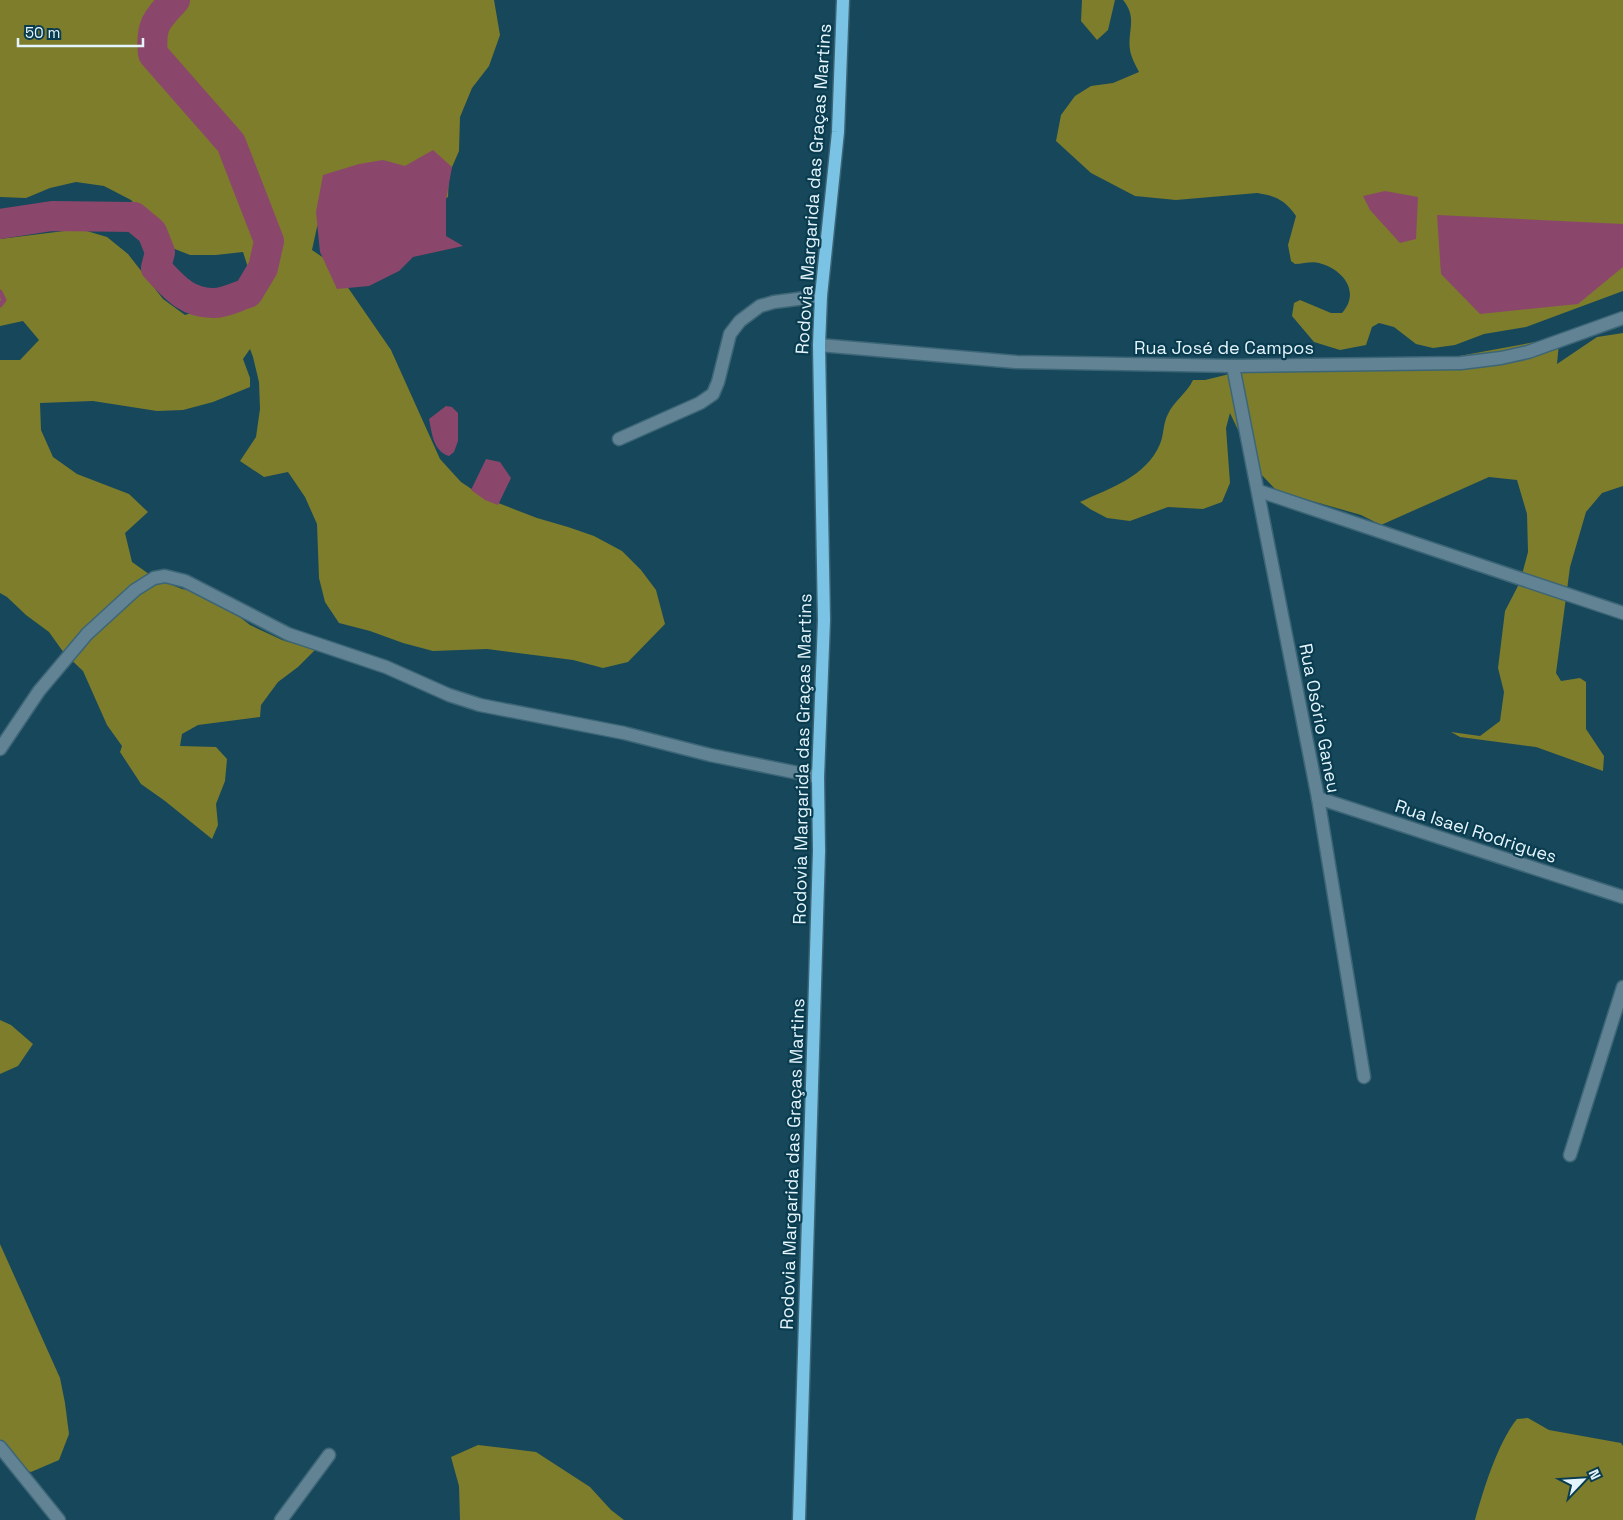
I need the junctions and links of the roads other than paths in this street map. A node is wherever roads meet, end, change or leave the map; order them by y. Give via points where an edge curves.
1 (843, 0) edge
2 (821, 296) junction
3 (1623, 318) edge
4 (819, 345) junction
5 (1233, 366) junction
6 (619, 439) dead end
7 (1259, 491) junction
8 (1623, 613) edge
9 (0, 749) edge
10 (818, 777) junction
11 (1318, 798) junction
12 (1623, 898) edge
13 (1623, 987) edge
14 (1364, 1077) dead end
15 (1570, 1155) dead end
16 (0, 1447) edge
17 (330, 1455) dead end
18 (59, 1520) edge
19 (281, 1520) edge
20 (799, 1520) edge

1 - 2 main road, Rodovia Margarida das Graças Martins via 838,132
2 - 4 main road, Rodovia Margarida das Graças Martins
2 - 6 street via 760,306 740,321 730,334 713,394 700,403
3 - 5 street, Rua José de Campos via 1536,349 1482,361
4 - 5 street, Rua José de Campos via 1016,362
4 - 10 main road, Rodovia Margarida das Graças Martins via 824,620
5 - 7 street, Rua Osório Ganeu
7 - 8 street
7 - 11 street, Rua Osório Ganeu
9 - 10 street via 39,691 88,634 135,590 154,578 165,576 185,581 288,634 386,667 480,705
10 - 20 main road, Rodovia Margarida das Graças Martins via 819,851
11 - 12 street, Rua Isael Rodrigues
11 - 14 street, Rua Osório Ganeu
13 - 15 street
16 - 18 street
17 - 19 street

